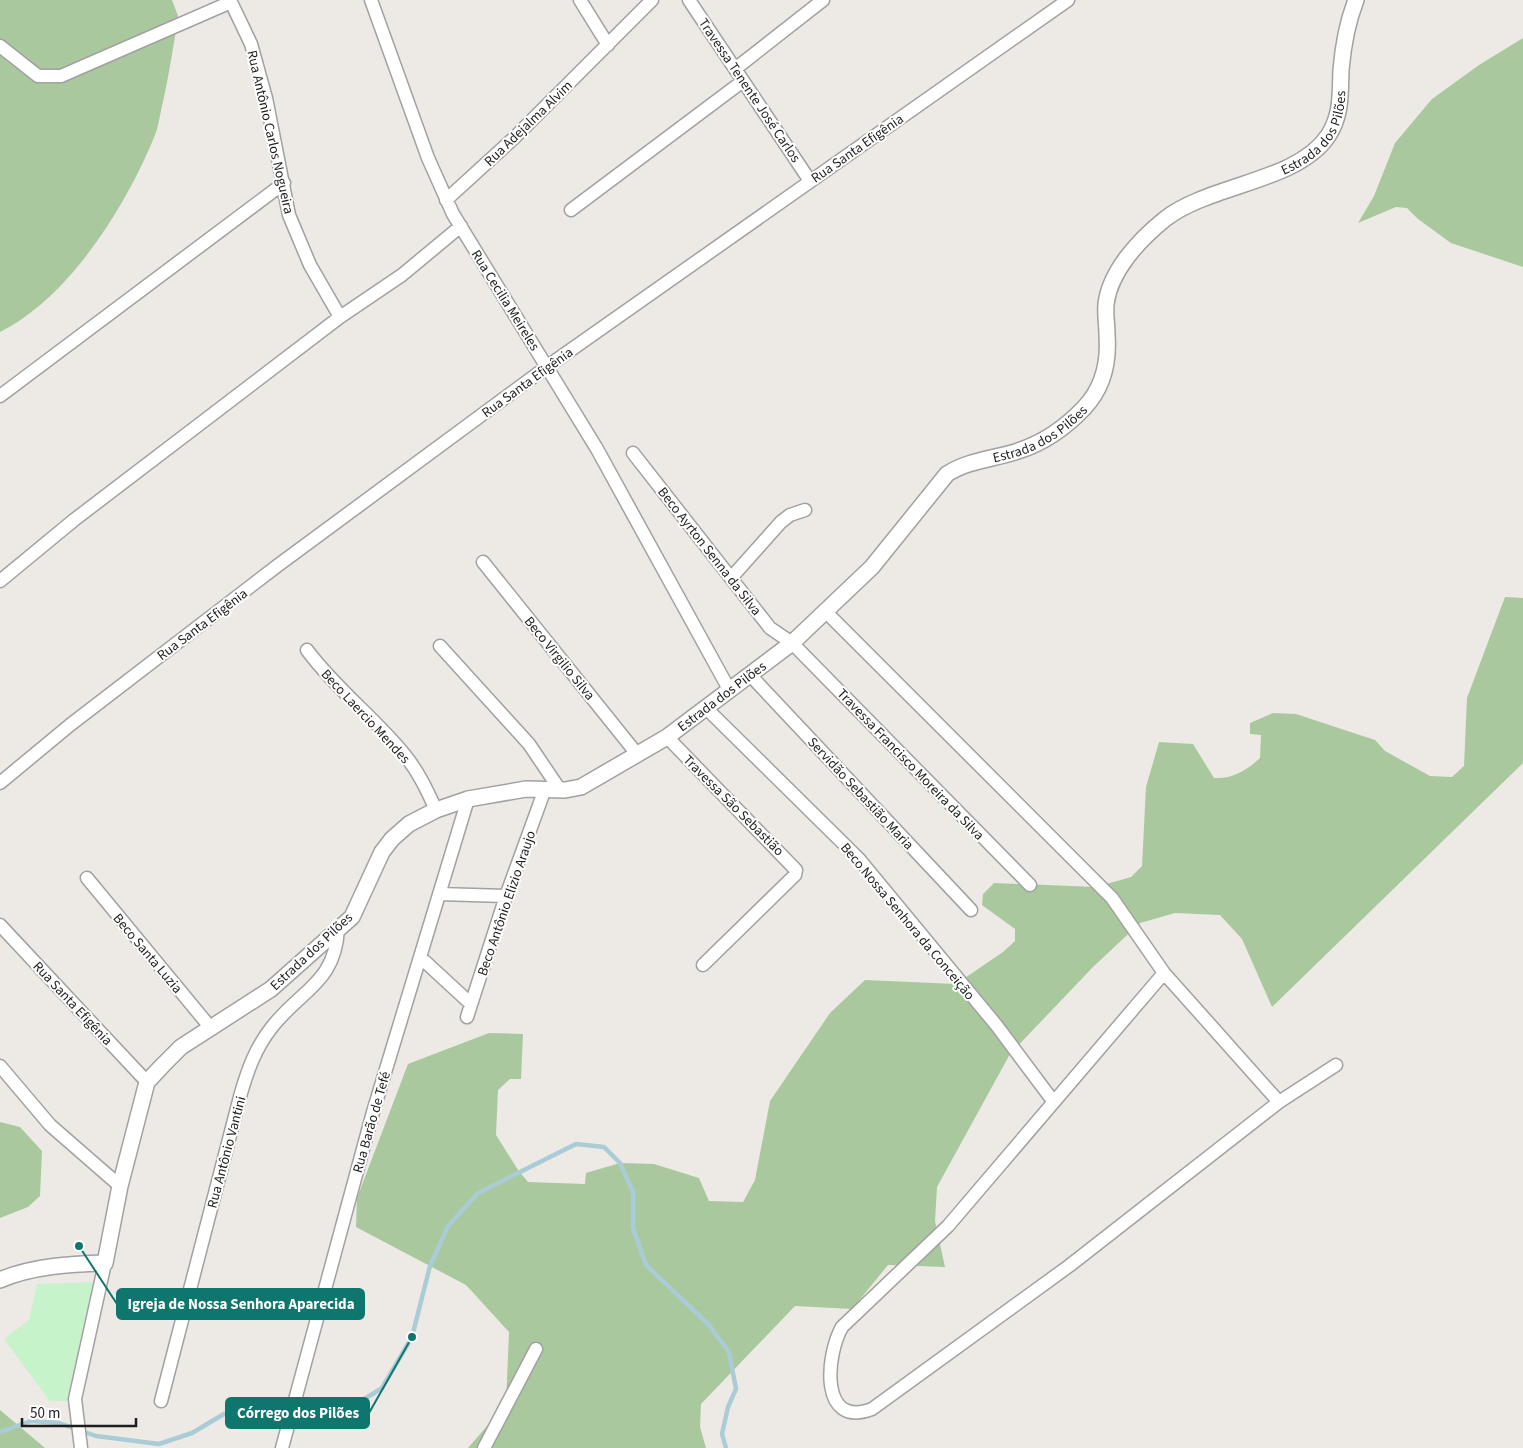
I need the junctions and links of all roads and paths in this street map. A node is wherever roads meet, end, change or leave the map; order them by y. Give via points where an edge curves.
1 (371, 0) edge
2 (580, 0) edge
3 (652, 0) edge
4 (689, 0) edge
5 (823, 0) edge
6 (1068, 0) edge
7 (1356, 0) edge
8 (231, 1) edge
9 (608, 45) junction
10 (0, 46) edge
11 (735, 69) junction
12 (743, 81) junction
13 (810, 181) junction
14 (284, 184) junction
15 (446, 200) junction
16 (571, 210) dead end
17 (461, 226) junction
18 (340, 317) junction
19 (548, 366) junction
20 (0, 396) edge
21 (633, 453) dead end
22 (805, 510) dead end
23 (483, 562) dead end
24 (731, 578) junction
25 (0, 581) edge
26 (826, 612) junction
27 (792, 643) junction
28 (440, 646) dead end
29 (307, 650) dead end
30 (751, 676) junction
31 (730, 691) junction
32 (707, 709) junction
33 (667, 737) junction
34 (637, 754) junction
35 (0, 783) edge
36 (553, 789) junction
37 (468, 799) junction
38 (436, 810) junction
39 (86, 878) dead end
40 (1030, 885) dead end
41 (439, 894) junction
42 (506, 896) junction
43 (971, 910) dead end
44 (0, 925) edge
45 (338, 928) junction
46 (420, 957) junction
47 (703, 965) dead end
48 (1164, 973) junction
49 (471, 1004) junction
50 (467, 1017) dead end
51 (210, 1027) junction
52 (1336, 1065) dead end
53 (0, 1066) edge
54 (147, 1082) junction
55 (1053, 1102) junction
56 (1279, 1102) junction
57 (120, 1186) junction
58 (105, 1263) junction
59 (0, 1280) edge
60 (536, 1349) dead end
61 (161, 1401) dead end
62 (80, 1444) edge
63 (282, 1448) edge
64 (484, 1448) edge

1 - 15 street, Rua Cecilia Meireles
2 - 9 street
3 - 9 street, Rua Adejalma Alvim
4 - 11 street, Travessa Tenente José Carlos
5 - 11 street
6 - 13 street, Rua Santa Efigênia
7 - 26 street, Estrada dos Pilões via 1346,34 1340,104 1334,126 1324,141 1295,164 1199,199 1164,220 1115,274 1106,303 1108,351 1104,375 1084,408 1055,433 1036,444 961,465 947,474 872,567
8 - 10 street via 61,76 38,76
8 - 14 street, Rua Antônio Carlos Nogueira via 251,44
9 - 15 street, Rua Adejalma Alvim
11 - 12 street, Travessa Tenente José Carlos
12 - 13 street, Travessa Tenente José Carlos
12 - 16 street
13 - 19 street, Rua Santa Efigênia
14 - 18 street, Rua Antônio Carlos Nogueira via 289,215 310,265
14 - 20 street
15 - 17 street, Rua Cecilia Meireles
17 - 18 street via 402,275
17 - 19 street, Rua Cecilia Meireles
18 - 25 street via 74,520
19 - 31 street, Rua Cecilia Meireles
19 - 35 street, Rua Santa Efigênia via 270,572 70,725
21 - 24 street, Beco Ayrton Senna da Silva
22 - 24 street via 781,522
23 - 34 street, Beco Virgilio Silva
24 - 27 street, Beco Ayrton Senna da Silva via 770,628
26 - 27 street, Estrada dos Pilões
26 - 48 street via 1112,898
27 - 30 street, Estrada dos Pilões
27 - 40 street, Travessa Francisco Moreira da Silva
28 - 36 street via 529,744
29 - 38 street, Beco Laercio Mendes via 326,676 404,754
30 - 31 street, Estrada dos Pilões
30 - 43 street, Servidão Sebastião Maria
31 - 32 street, Estrada dos Pilões
32 - 33 street, Estrada dos Pilões
32 - 55 street, Beco Nossa Senhora da Conceição via 859,859 996,1026
33 - 34 street, Estrada dos Pilões
33 - 47 street, Travessa São Sebastião via 795,867 795,876
34 - 36 street, Estrada dos Pilões via 581,788
36 - 37 street, Estrada dos Pilões via 506,791
36 - 42 street, Beco Antônio Elizio Araujo
37 - 38 street, Estrada dos Pilões
37 - 41 street, Rua Barão de Tefé
38 - 45 street, Estrada dos Pilões via 409,824 392,839 382,852 352,917
39 - 51 street, Beco Santa Luzia
41 - 42 street
41 - 46 street, Rua Barão de Tefé
42 - 49 street, Beco Antônio Elizio Araujo
44 - 54 street, Rua Santa Efigênia
45 - 51 street, Estrada dos Pilões via 271,989
45 - 61 street, Rua Antônio Vantini via 336,953 321,979 272,1026 254,1052
46 - 49 street
46 - 63 street, Rua Barão de Tefé via 368,1131
48 - 55 street
48 - 56 street
49 - 50 street, Beco Antônio Elizio Araujo
51 - 54 street, Estrada dos Pilões via 181,1047
52 - 56 street
53 - 57 street via 50,1125
54 - 57 street, Estrada dos Pilões
55 - 56 street via 948,1226 842,1327 832,1347 830,1381 834,1399 841,1407 856,1412 872,1409 1069,1266
57 - 58 street, Estrada dos Pilões
58 - 59 street via 68,1264
58 - 62 street via 75,1400
60 - 64 street

